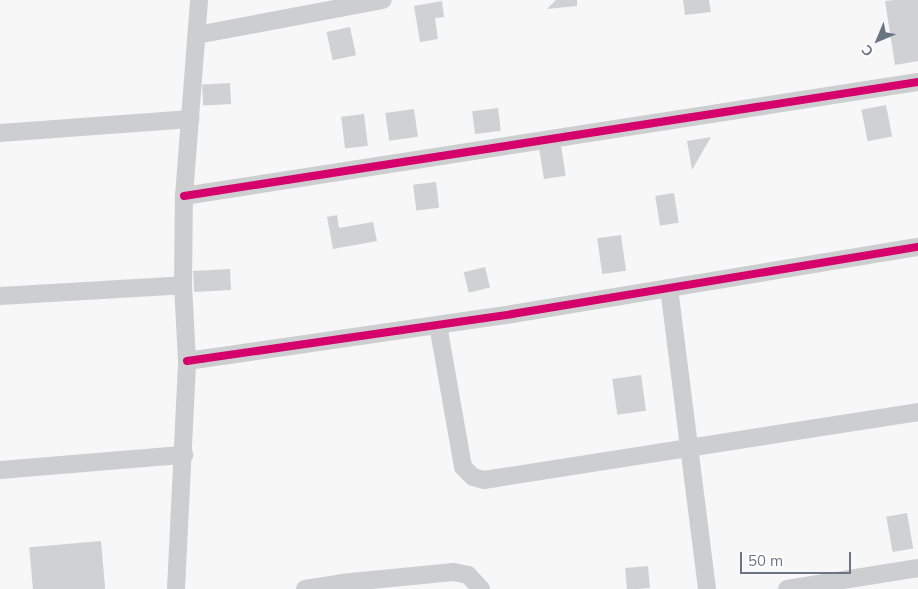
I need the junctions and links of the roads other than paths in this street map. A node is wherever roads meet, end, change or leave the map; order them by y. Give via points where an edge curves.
1 (198, 0) edge
2 (383, 0) edge
3 (197, 35) junction
4 (918, 82) edge
5 (190, 119) junction
6 (0, 133) edge
7 (184, 196) junction
8 (918, 247) edge
9 (183, 285) junction
10 (669, 288) junction
11 (0, 296) edge
12 (438, 325) junction
13 (187, 361) junction
14 (918, 412) edge
15 (690, 450) junction
16 (184, 455) junction
17 (0, 470) edge
18 (918, 568) edge
19 (176, 589) edge
20 (305, 589) edge
21 (481, 589) edge
22 (708, 589) edge
23 (787, 589) edge

1 - 3 street
2 - 3 street
3 - 5 street
4 - 7 street
5 - 6 street
5 - 7 street
7 - 9 street
8 - 10 street
9 - 11 street
9 - 13 street
10 - 12 street
10 - 15 street
12 - 13 street
12 - 15 street via 463,467 473,477 484,480
13 - 16 street
14 - 15 street
15 - 22 street
16 - 17 street
16 - 19 street
18 - 23 street
20 - 21 street via 453,572 468,575

